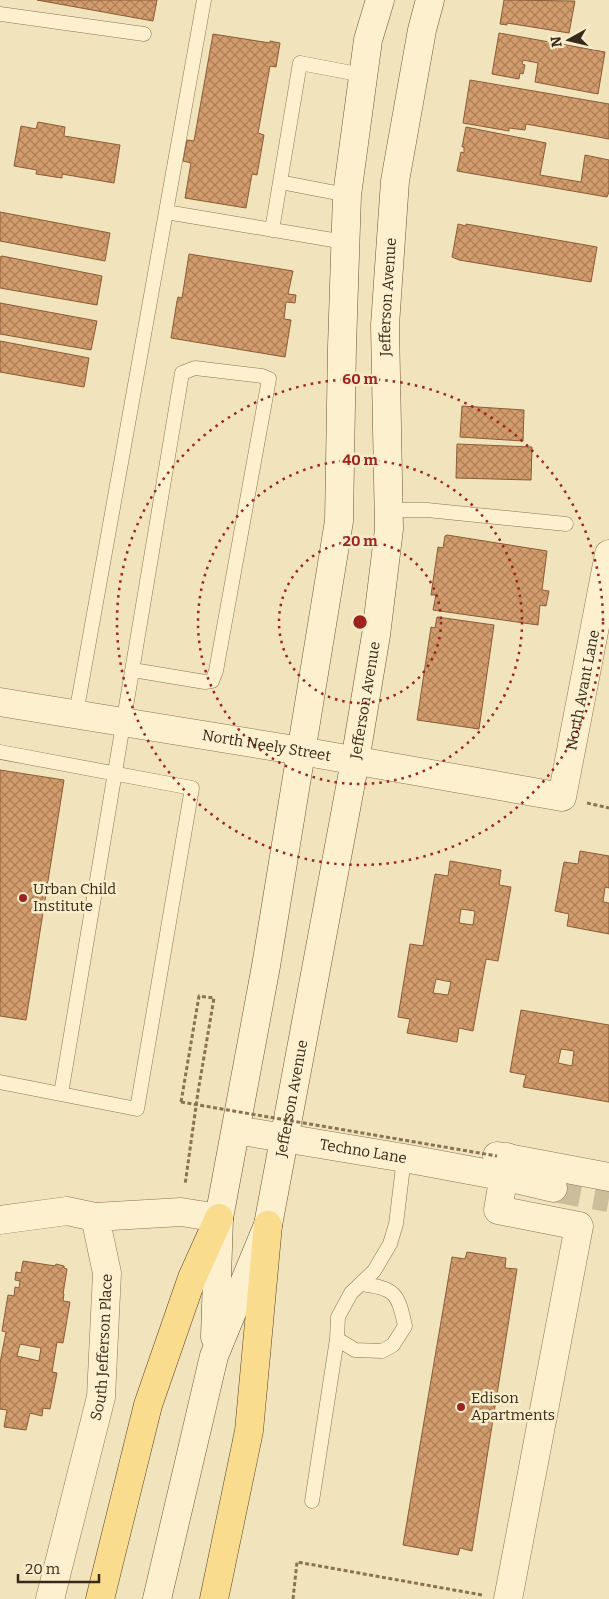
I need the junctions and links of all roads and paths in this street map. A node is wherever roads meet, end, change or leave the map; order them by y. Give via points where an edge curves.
1 (204, 0) edge
2 (380, 0) edge
3 (430, 0) edge
4 (0, 14) edge
5 (144, 34) dead end
6 (363, 75) junction
7 (280, 182) junction
8 (347, 195) junction
9 (166, 212) junction
10 (272, 230) junction
11 (345, 242) junction
12 (388, 510) junction
13 (566, 524) dead end
14 (609, 554) edge
15 (132, 670) junction
16 (0, 702) edge
17 (76, 714) junction
18 (124, 722) junction
19 (301, 751) junction
20 (0, 752) edge
21 (355, 761) junction
22 (115, 774) junction
23 (562, 797) joint
24 (0, 1082) edge
25 (61, 1094) junction
26 (236, 1130) junction
27 (285, 1138) junction
28 (404, 1158) junction
29 (502, 1167) junction
30 (609, 1177) edge
31 (554, 1188) tunnel mouth
32 (180, 1212) junction
33 (95, 1217) junction
34 (219, 1218) junction
35 (0, 1220) edge
36 (268, 1225) junction
37 (361, 1284) junction
38 (337, 1339) junction
39 (214, 1356) junction
40 (312, 1501) dead end
41 (50, 1599) edge
42 (100, 1599) edge
43 (157, 1599) edge
44 (214, 1599) edge
45 (293, 1599) edge
46 (508, 1599) edge

1 - 9 lane
2 - 6 main road, Jefferson Avenue via 368,40
3 - 12 main road, Jefferson Avenue via 395,181 385,325
4 - 5 lane
6 - 7 lane via 300,63
6 - 8 main road, Jefferson Avenue
7 - 8 lane
7 - 10 lane
8 - 11 main road, Jefferson Avenue
9 - 10 lane
9 - 17 lane
10 - 11 lane
11 - 19 main road, Jefferson Avenue via 340,521
12 - 13 lane via 427,510
12 - 21 main road, Jefferson Avenue via 389,529 376,635
14 - 23 main road, North Avant Lane
15 - 15 lane via 182,373 195,368 269,379 212,681
15 - 18 lane
16 - 17 main road, North Neely Street
17 - 18 main road, North Neely Street
18 - 19 main road, North Neely Street
18 - 22 lane
19 - 21 main road, North Neely Street
19 - 26 main road, Jefferson Avenue
20 - 22 lane
21 - 23 main road, North Neely Street
21 - 27 main road, Jefferson Avenue
22 - 25 lane
22 - 25 lane via 192,788 137,1109
24 - 25 lane
26 - 27 main road, Techno Lane
26 - 34 main road, Jefferson Avenue
27 - 28 main road, Techno Lane
27 - 36 main road, Jefferson Avenue
28 - 29 main road, Techno Lane
28 - 37 lane via 396,1224 390,1244 374,1271
29 - 30 main road
29 - 31 main road, Techno Lane
29 - 32 path, bridge via 181,1102 199,996 214,998 198,1092
29 - 46 main road via 498,1210 579,1226
32 - 33 main road
32 - 34 main road
33 - 35 main road via 67,1211
33 - 41 main road, South Jefferson Place via 108,1273 101,1397
34 - 39 main road, Jefferson Avenue
34 - 42 main road via 192,1278 148,1404
36 - 39 main road, Jefferson Avenue
36 - 44 main road via 249,1430
37 - 38 lane via 351,1293 338,1317
37 - 38 lane via 384,1287 394,1294 405,1326 393,1345 382,1351 355,1350
38 - 40 lane
39 - 43 main road, Jefferson Avenue
45 - 46 path via 297,1562

